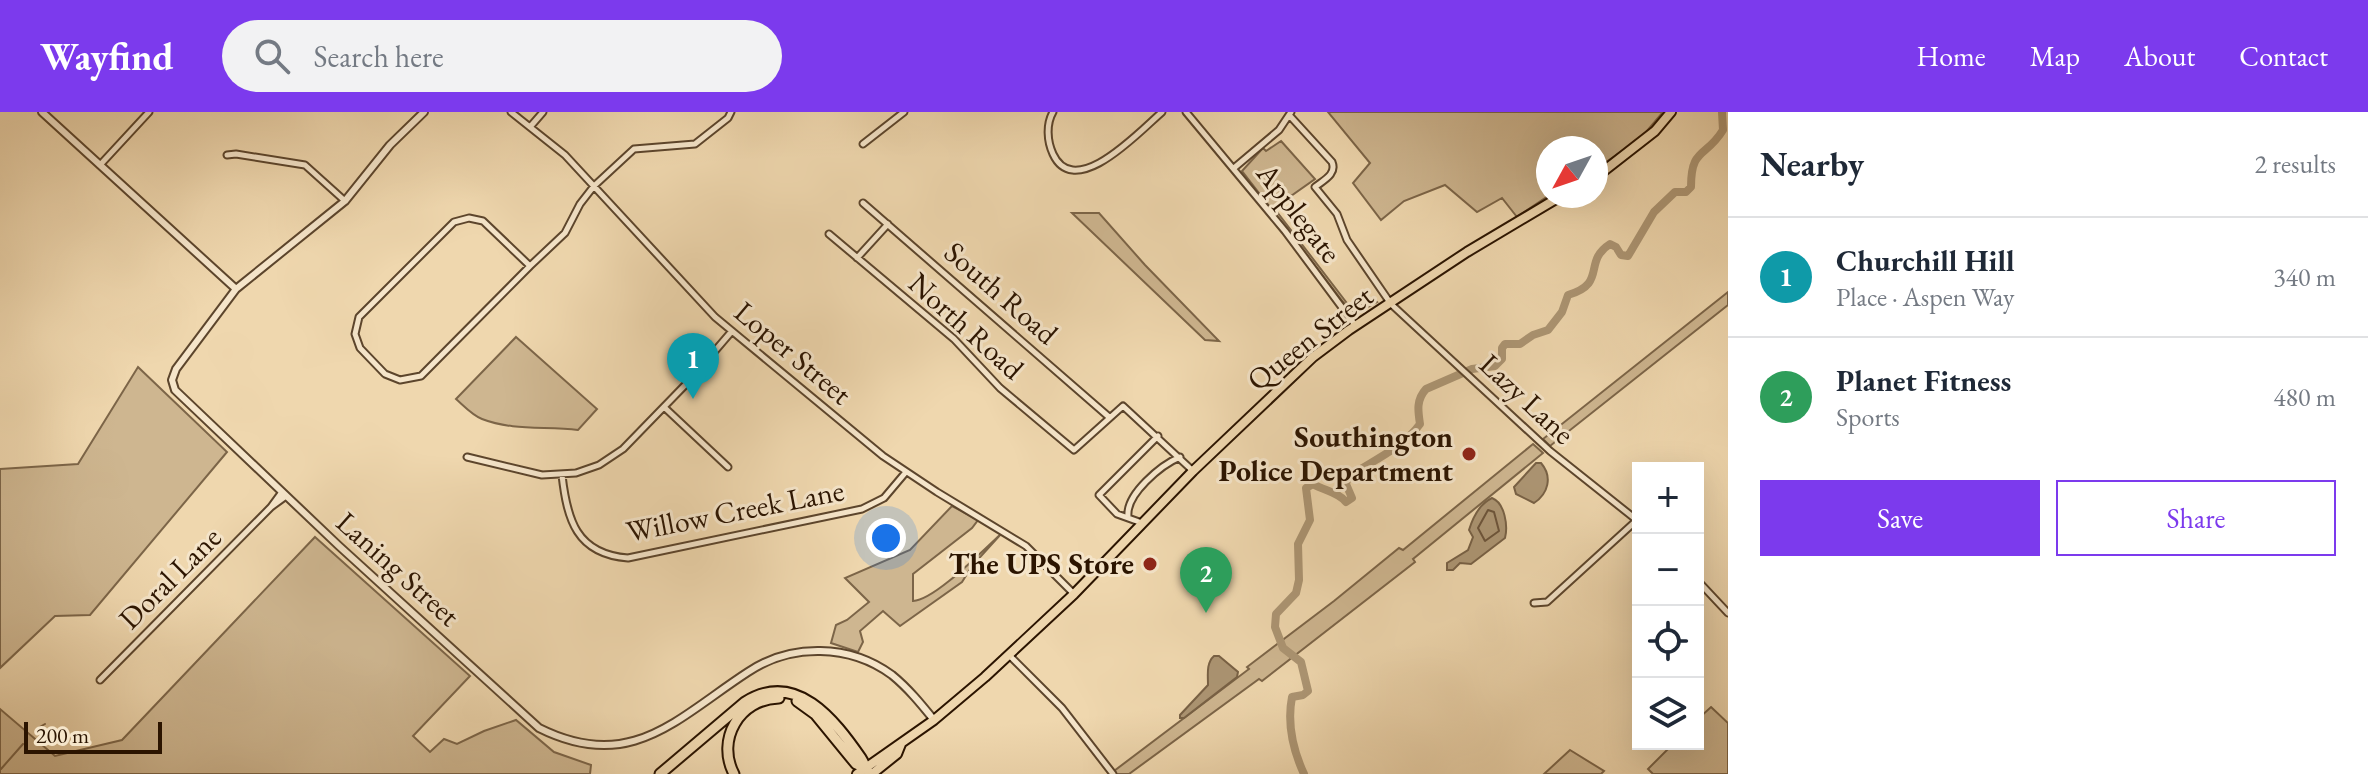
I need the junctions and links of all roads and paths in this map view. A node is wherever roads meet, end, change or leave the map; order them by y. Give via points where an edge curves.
1 (42, 112) edge
2 (149, 112) edge
3 (424, 112) edge
4 (511, 112) edge
5 (543, 112) edge
6 (731, 112) edge
7 (904, 112) edge
8 (1053, 112) edge
9 (1162, 112) edge
10 (1186, 112) edge
11 (1671, 112) edge
12 (1291, 114) edge
13 (530, 127) junction
14 (863, 144) dead end
15 (227, 155) dead end
16 (100, 165) junction
17 (1234, 168) junction
18 (1608, 168) edge
19 (594, 186) junction
20 (1315, 187) joint
21 (345, 201) junction
22 (863, 203) dead end
23 (1541, 208) edge
24 (888, 224) junction
25 (829, 234) dead end
26 (857, 258) junction
27 (530, 266) junction
28 (236, 289) junction
29 (1391, 304) junction
30 (1356, 326) junction
31 (732, 331) junction
32 (664, 407) junction
33 (1109, 417) junction
34 (1158, 436) junction
35 (467, 457) dead end
36 (1180, 457) junction
37 (728, 467) dead end
38 (1193, 471) junction
39 (906, 472) junction
40 (562, 475) junction
41 (284, 494) junction
42 (1128, 516) junction
43 (1632, 516) edge
44 (1143, 523) junction
45 (1632, 526) edge
46 (1704, 587) edge
47 (1074, 594) junction
48 (1534, 603) dead end
49 (1728, 613) edge
50 (1009, 655) junction
51 (100, 680) dead end
52 (934, 720) junction
53 (682, 726) dead end
54 (571, 750) dead end
55 (866, 772) edge
56 (660, 774) edge
57 (734, 774) edge
58 (1113, 774) edge

1 - 16 street
2 - 16 street
3 - 21 street
4 - 13 street, Loper Street
5 - 13 street
6 - 19 street via 695,144 634,149
7 - 14 street
8 - 9 street via 1051,151 1065,166 1082,171 1100,164
10 - 17 street, Applegate
11 - 18 highway
12 - 17 street, Applegate
12 - 20 street, Applegate via 1334,167
13 - 19 street, Loper Street
15 - 21 street via 305,165
16 - 28 street
17 - 30 street, Applegate
19 - 27 street via 565,233
19 - 31 street, Loper Street
20 - 29 street, Lazy Lane
21 - 28 street
22 - 24 street, South Road
23 - 29 highway, Queen Street
24 - 26 street
24 - 33 street, South Road
25 - 26 street, North Road
26 - 33 street, North Road via 1074,450
27 - 27 street via 421,376 400,380 385,374 360,348 355,334 359,317 454,222 483,221
28 - 41 street, Laning Street via 172,380 180,395
29 - 30 highway, Queen Street
29 - 43 street, Lazy Lane via 1550,451
30 - 38 highway, Queen Street via 1313,357
31 - 32 street
31 - 39 street, Loper Street
32 - 37 street
32 - 40 street via 613,457
33 - 34 street via 1123,406
34 - 36 street
34 - 42 street via 1099,495 1117,514
35 - 40 street
36 - 38 street
36 - 42 street via 1161,466 1131,500
38 - 44 highway, Queen Street
39 - 40 street, Willow Creek Lane via 884,498 865,508 630,558 598,551 579,534 567,511
39 - 47 street, Loper Street via 1026,546
41 - 51 street, Doral Lane
41 - 54 street, Laning Street via 539,728
42 - 44 street
44 - 47 highway, Queen Street
45 - 48 street via 1547,602
46 - 49 street
47 - 50 highway, Queen Street
50 - 52 highway, Queen Street
50 - 58 street via 1062,708
52 - 53 street via 882,669 850,655 818,651 756,666
52 - 55 highway, Queen Street via 892,747
55 - 56 highway via 861,758 814,704 773,691 745,702
55 - 57 highway via 810,709 774,698 749,707 731,729 727,753

